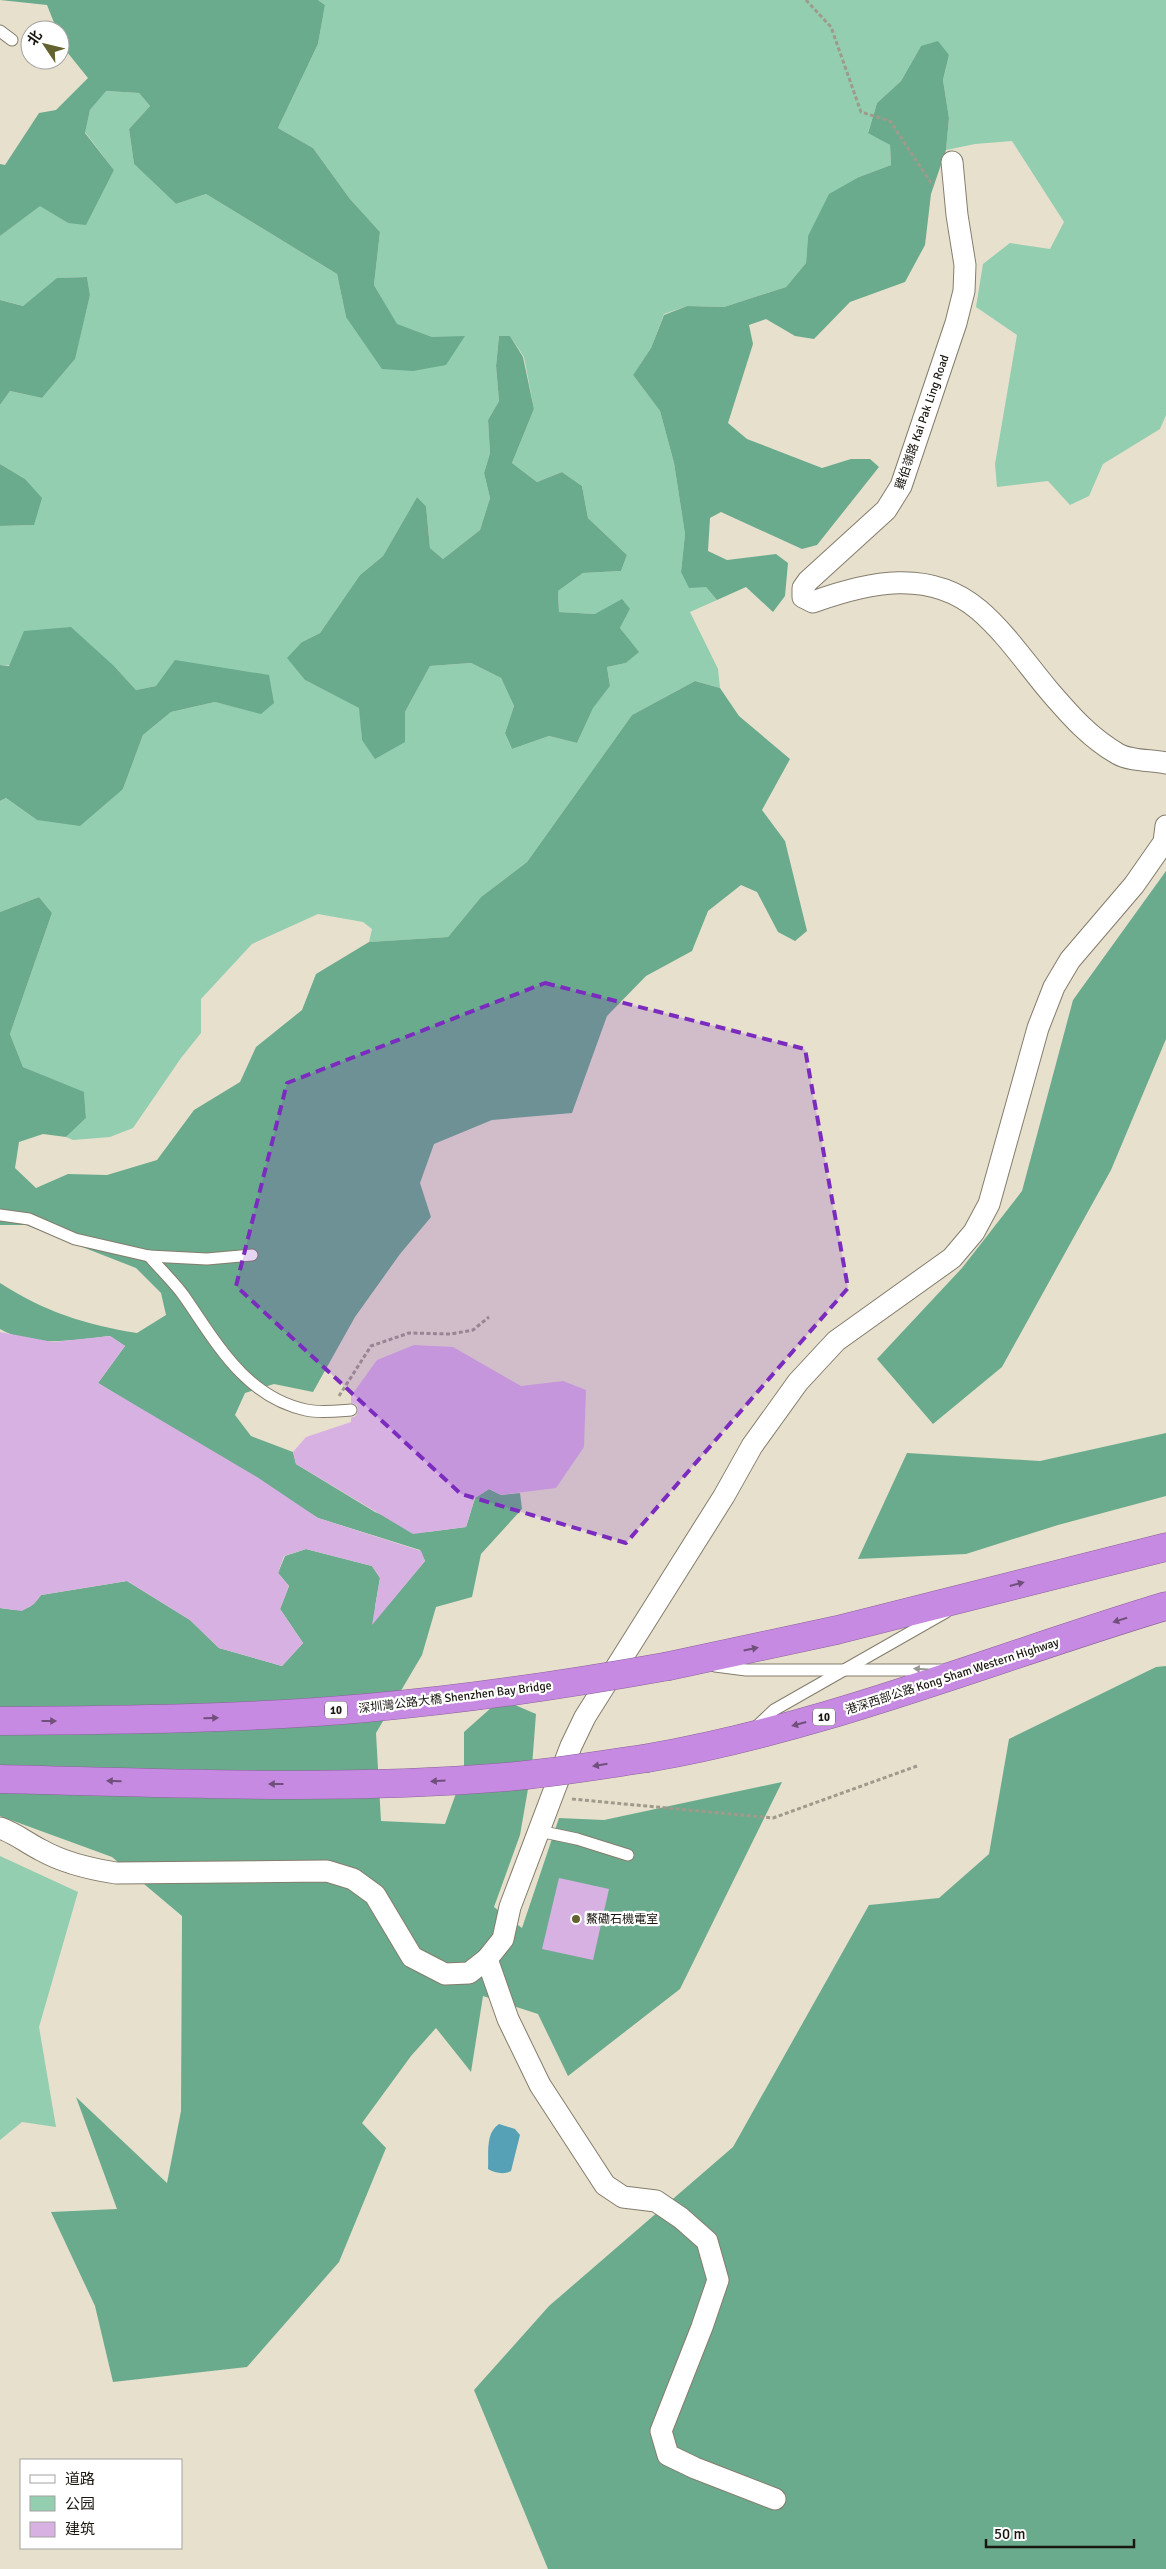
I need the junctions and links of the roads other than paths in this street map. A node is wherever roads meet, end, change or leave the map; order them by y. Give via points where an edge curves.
1 (0, 31) edge
2 (12, 40) dead end
3 (952, 162) dead end
4 (1166, 762) edge
5 (1166, 826) edge
6 (0, 1215) edge
7 (252, 1255) dead end
8 (149, 1256) junction
9 (351, 1410) dead end
10 (1166, 1547) edge
11 (970, 1597) junction
12 (1166, 1606) edge
13 (676, 1664) junction
14 (847, 1669) junction
15 (970, 1671) junction
16 (0, 1721) edge
17 (744, 1738) junction
18 (0, 1779) edge
19 (0, 1828) edge
20 (539, 1831) junction
21 (628, 1855) dead end
22 (487, 1959) junction
23 (775, 2499) dead end

1 - 2 lane
3 - 4 street, 雞伯嶺路 Kai Pak Ling Road via 956,215 965,265 962,299 901,486 886,510 808,581 803,588 803,597 814,602 851,589 902,582 948,590 980,610 1079,726 1119,755
5 - 20 street via 1164,842 1149,864 1070,960 1054,987 1038,1028 989,1204 974,1232 952,1258 836,1341 798,1382 752,1446 585,1717
6 - 8 lane via 28,1219 75,1239
7 - 8 lane via 207,1259
8 - 9 lane via 183,1295 215,1344 240,1373 273,1399 306,1410
11 -> 10 highway, 10
13 -> 11 highway, 10 via 786,1642
11 - 14 lane
12 -> 15 highway, 港深西部公路 Kong Sham Western Highway / 10
13 - 14 lane via 746,1670
16 -> 13 highway, 深圳灣公路大橋 Shenzhen Bay Bridge / 10, bridge via 228,1717 366,1708 496,1694
15 -> 14 lane
14 - 17 lane via 774,1710
15 -> 17 highway, 港深西部公路 Kong Sham Western Highway / 10 via 859,1707
17 -> 18 highway, 港深西部公路 Kong Sham Western Highway / 10, bridge via 648,1758 507,1777 375,1784
19 - 22 street via 43,1852 86,1869 116,1873 327,1871 353,1878 375,1895 412,1957 445,1974 469,1973
20 - 21 lane
20 - 22 street via 510,1907 503,1939
22 - 23 street via 508,2019 540,2085 604,2185 623,2197 656,2201 707,2241 718,2280 661,2431 668,2455

